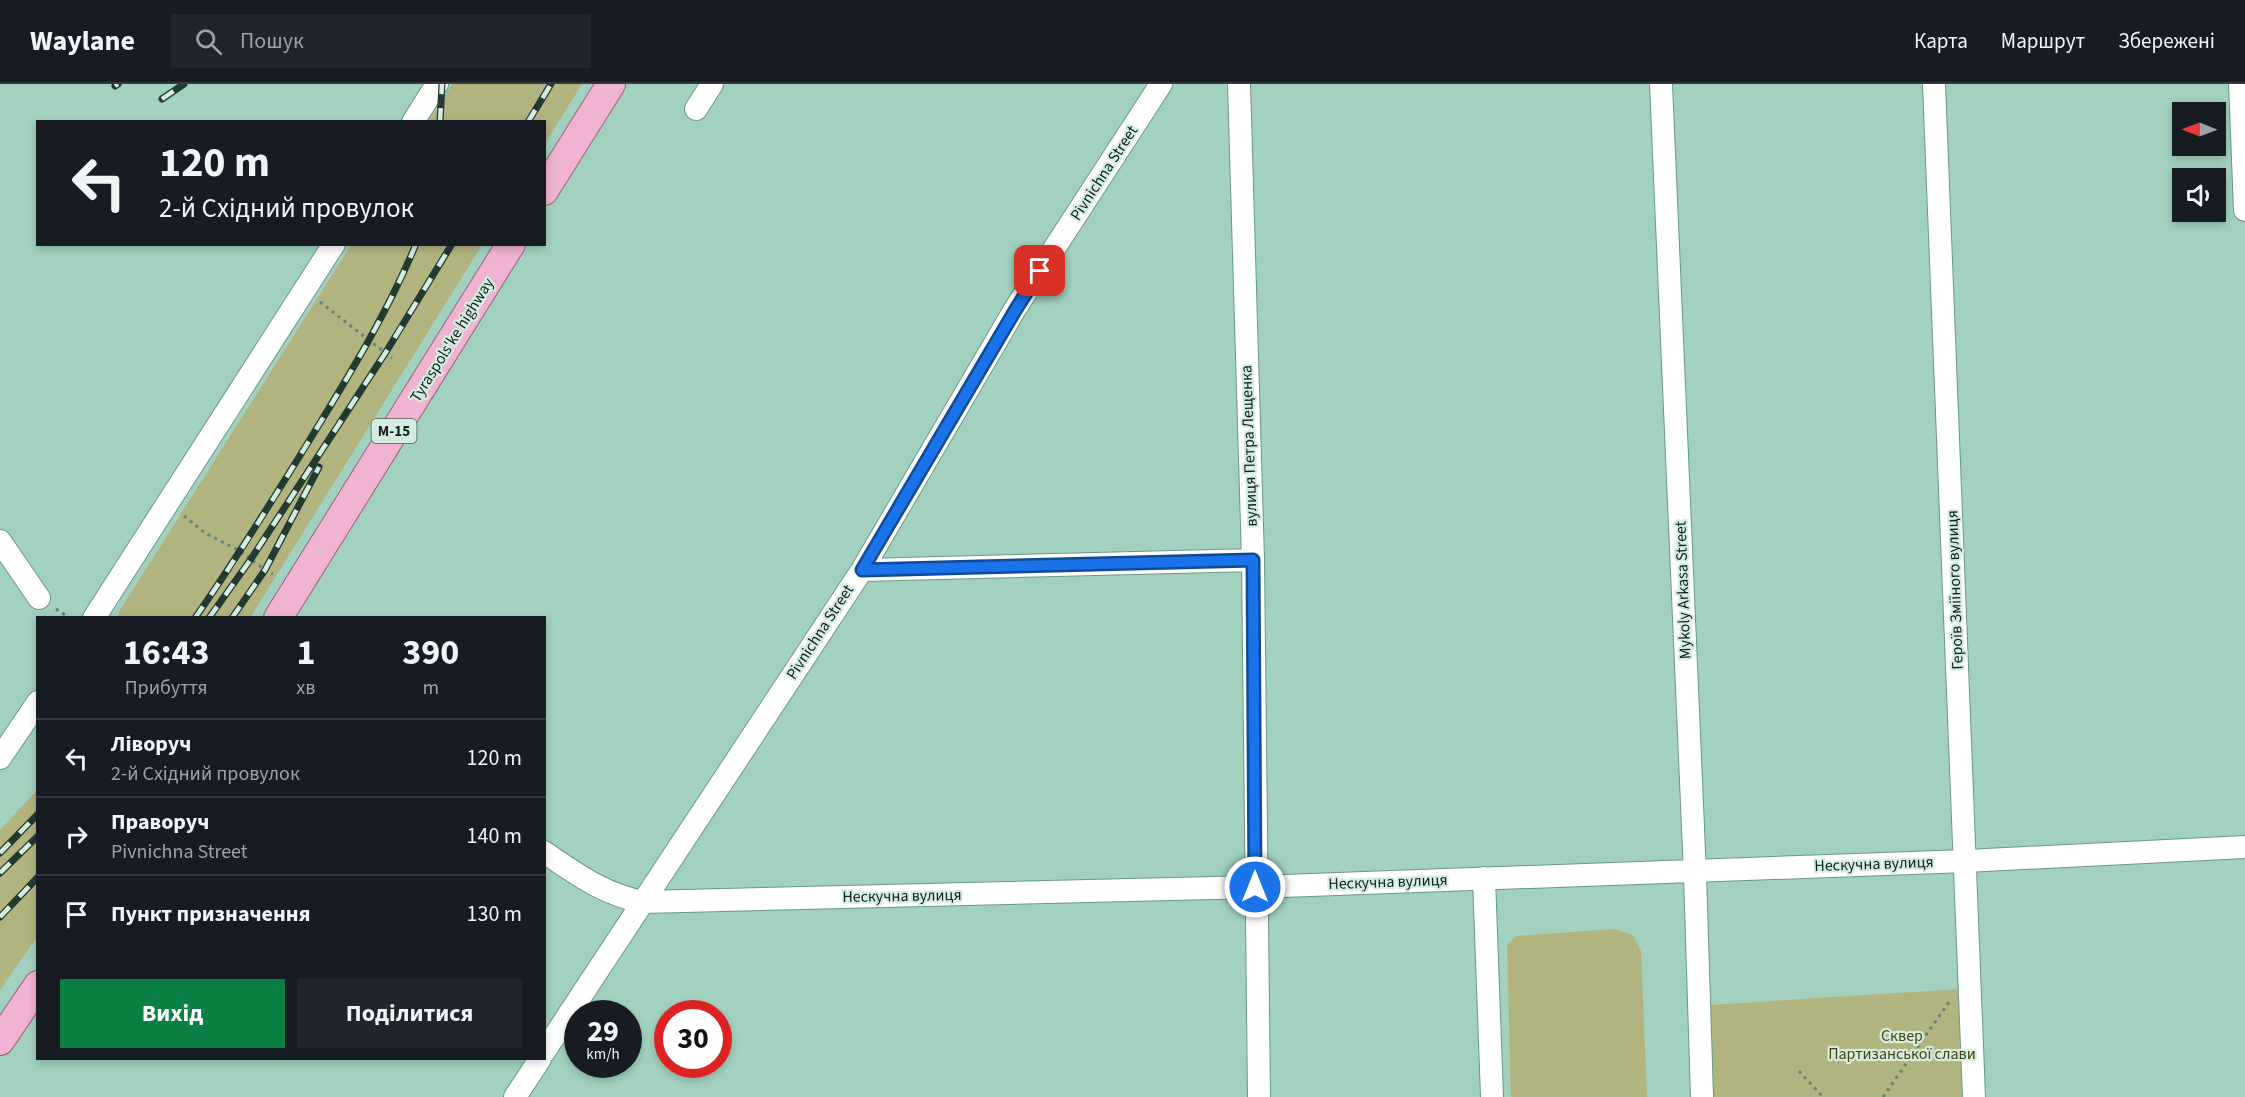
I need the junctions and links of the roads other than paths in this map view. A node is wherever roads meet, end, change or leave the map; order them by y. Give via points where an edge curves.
1 (437, 84) edge
2 (611, 84) edge
3 (712, 84) edge
4 (1161, 84) edge
5 (1239, 84) edge
6 (1661, 84) edge
7 (1934, 84) edge
8 (2240, 84) edge
9 (696, 108) dead end
10 (414, 120) edge
11 (546, 188) edge
12 (2245, 210) edge
13 (333, 246) edge
14 (510, 246) edge
15 (0, 541) edge
16 (1253, 560) junction
17 (862, 570) junction
18 (39, 598) dead end
19 (95, 616) edge
20 (279, 616) edge
21 (36, 705) edge
22 (0, 758) edge
23 (2245, 847) edge
24 (546, 853) edge
25 (1966, 861) junction
26 (1695, 870) junction
27 (1484, 878) junction
28 (1255, 887) junction
29 (643, 902) junction
30 (36, 988) edge
31 (0, 1041) edge
32 (546, 1049) edge
33 (539, 1060) edge
34 (515, 1097) edge
35 (1259, 1097) edge
36 (1492, 1097) edge
37 (1702, 1097) edge
38 (1974, 1097) edge

1 - 10 street
2 - 11 main road
3 - 9 street
4 - 17 street, Pivnichna Street via 1016,309
5 - 16 street, вулиця Петра Лещенка
6 - 26 street, Mykoly Arkasa Street
7 - 25 street, Героїв Зміїного вулиця
8 - 12 street
13 - 19 street
14 - 20 main road, Tyraspols'ke highway / М-15
15 - 18 street
16 - 17 street
16 - 28 street, вулиця Петра Лещенка
17 - 29 street, Pivnichna Street
21 - 22 street
23 - 25 street, Нескучна вулиця
24 - 29 street, Нескучна вулиця via 592,885
25 - 26 street, Нескучна вулиця
25 - 38 street, Героїв Зміїного вулиця
26 - 27 street, Нескучна вулиця
26 - 37 street, Mykoly Arkasa Street
27 - 28 street, Нескучна вулиця
27 - 36 street
28 - 29 street, Нескучна вулиця
28 - 35 street, вулиця Петра Лещенка
29 - 32 street, Pivnichna Street
30 - 31 main road
33 - 34 street

